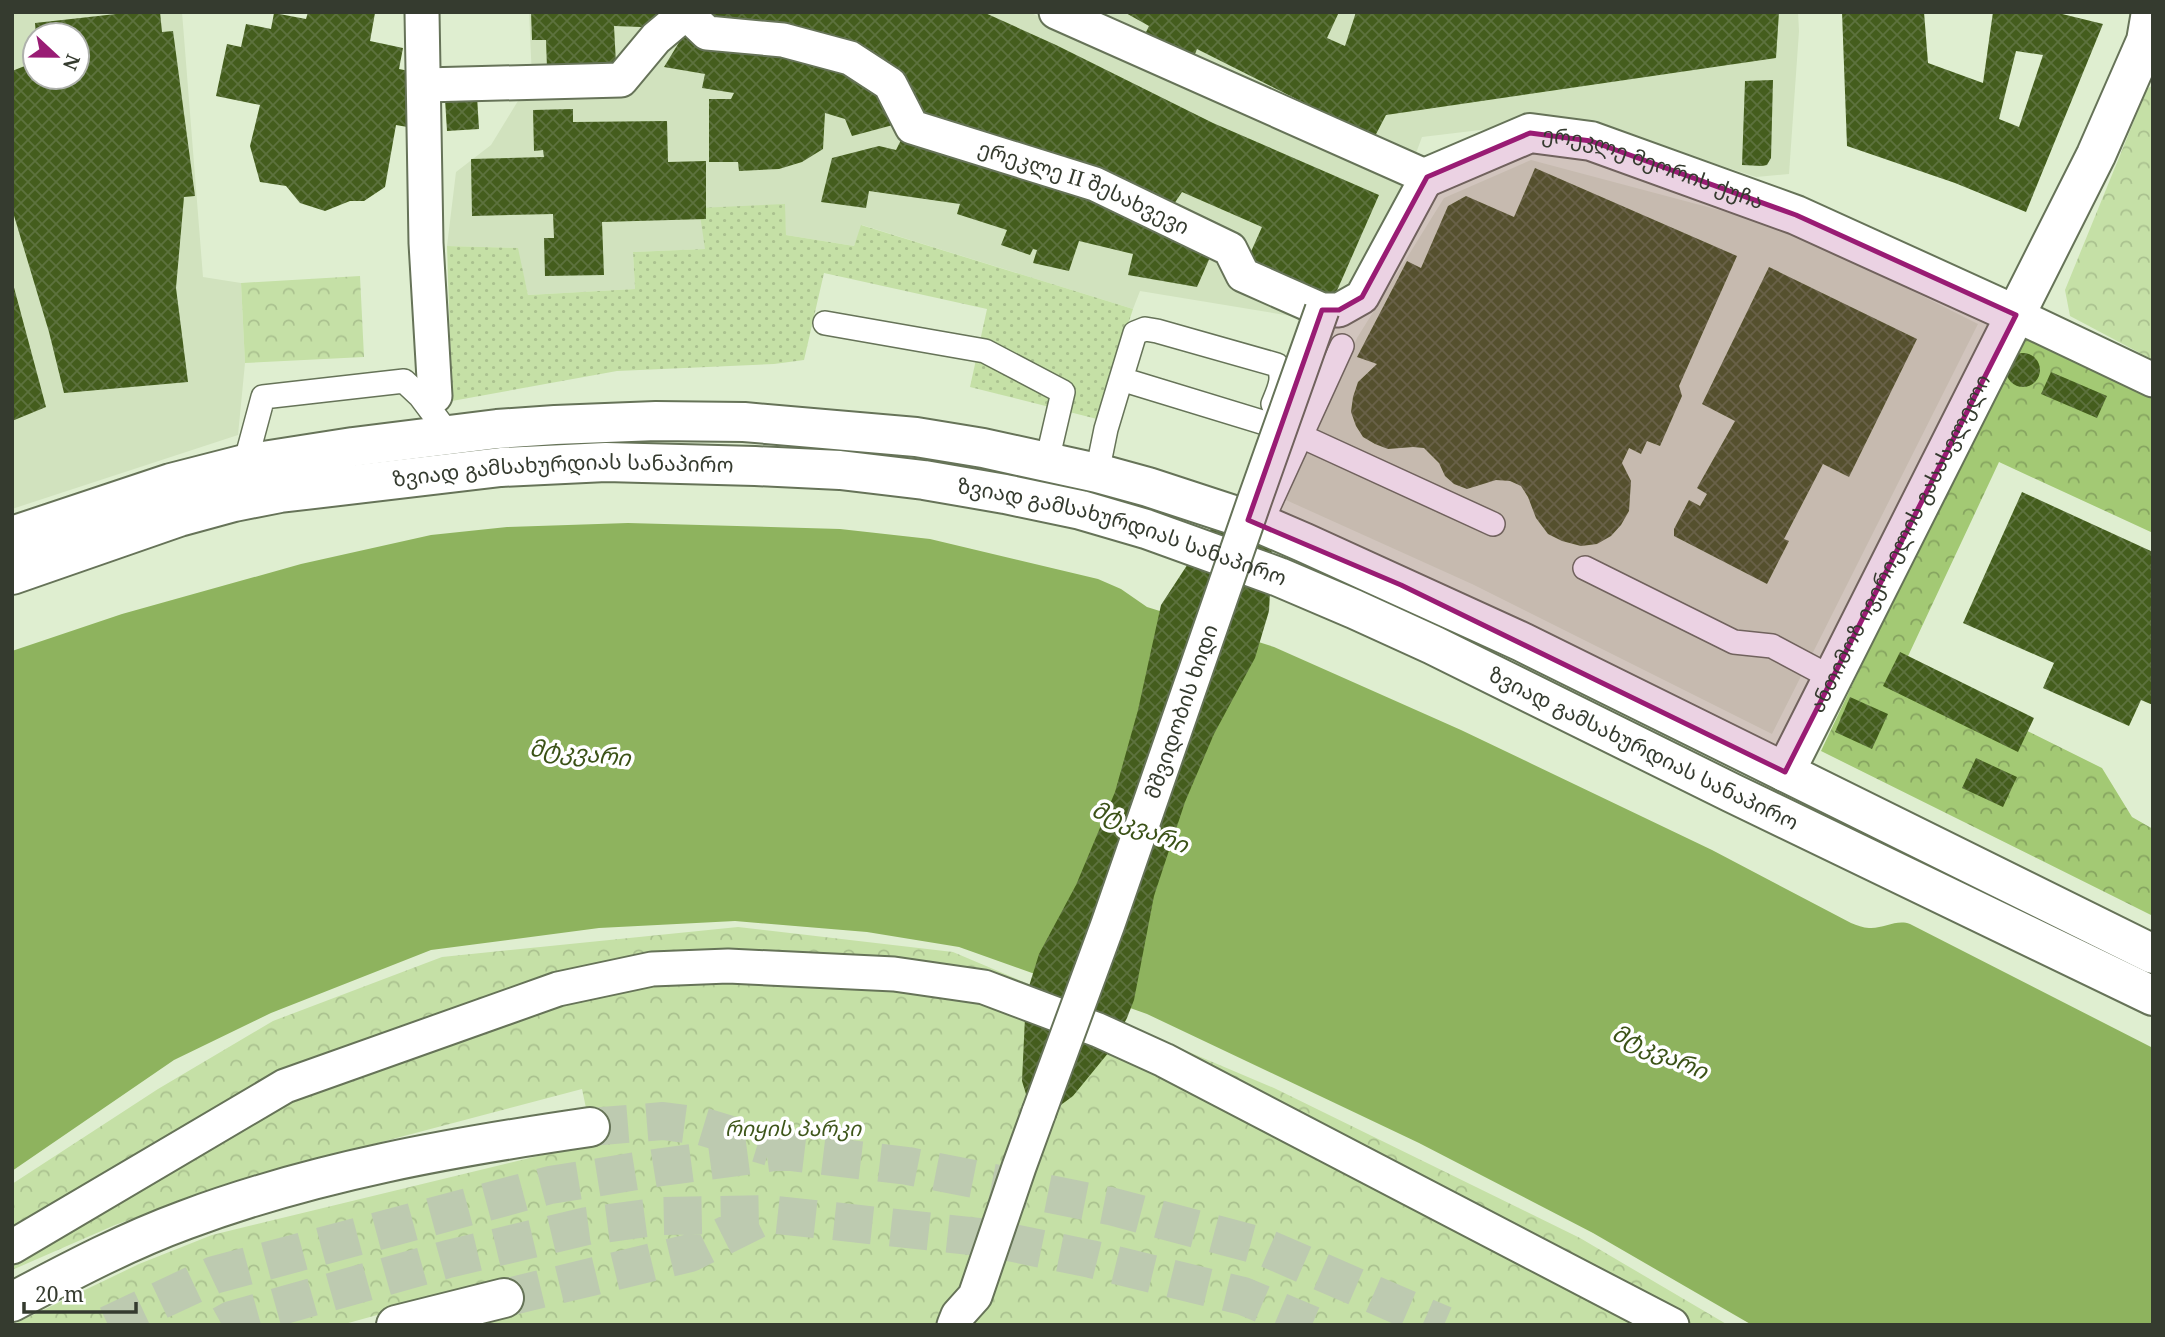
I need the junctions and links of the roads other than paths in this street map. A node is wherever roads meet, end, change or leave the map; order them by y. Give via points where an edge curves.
1 (422, 12) edge
2 (1056, 12) edge
3 (687, 13) edge
4 (2150, 32) edge
5 (425, 85) junction
6 (1427, 177) junction
7 (1322, 310) junction
8 (2016, 315) junction
9 (825, 323) dead end
10 (1342, 346) dead end
11 (1121, 379) junction
12 (2153, 380) edge
13 (435, 396) dead end
14 (1266, 423) junction
15 (450, 436) junction
16 (1302, 436) junction
17 (1047, 461) junction
18 (245, 464) junction
19 (1097, 472) junction
20 (1261, 524) junction
21 (1493, 524) dead end
22 (12, 536) edge
23 (1585, 568) dead end
24 (12, 575) edge
25 (1832, 678) junction
26 (1785, 772) junction
27 (2153, 954) edge
28 (2153, 996) edge
29 (590, 1127) tunnel mouth
30 (12, 1247) edge
31 (505, 1298) tunnel mouth
32 (12, 1301) edge
33 (396, 1325) edge
34 (954, 1325) edge
35 (1672, 1325) edge

1 - 5 street
2 - 6 street
3 - 5 street via 656,38 621,80
3 - 7 street, ერეკლე II შესახვევი via 707,33 783,40 850,58 890,84 912,127 1095,184 1230,249 1243,275
4 - 8 main road, ანთიმოზ ივერიელის გასასვლელი via 2096,155
5 - 13 street via 412,244
6 - 7 street via 1362,297 1339,310
6 - 8 main road, ერეკლე მეორის ქუჩა via 1530,133 1591,141 1797,215
7 - 34 street, მშვიდობის ხიდი, bridge via 975,1296
8 - 12 street
8 - 25 main road, ანთიმოზ ივერიელის გასასვლელი
9 - 17 lane via 985,351 1063,392
10 - 16 lane
11 - 14 lane
11 - 14 lane via 1135,333 1145,329 1270,362 1282,371 1282,378
11 - 19 lane
14 - 16 lane
15 - 17 main road, ზვიად გამსახურდიას სანაპირო via 555,425 744,422 916,437
15 - 18 main road, ზვიად გამსახურდიას სანაპირო
15 - 18 lane via 404,381 263,397
16 - 20 lane
16 - 21 lane
17 - 19 main road, ზვიად გამსახურდიას სანაპირო
18 - 22 main road, ზვიად გამსახურდიას სანაპირო via 171,483
19 - 20 main road, ზვიად გამსახურდიას სანაპირო
20 - 26 main road, ზვიად გამსახურდიას სანაპირო via 1401,585
23 - 25 lane via 1734,642 1772,646
24 - 28 main road, ზვიად გამსახურდიას სანაპირო via 234,502 501,467 606,462 828,470 1005,494 1146,529 1354,609
25 - 26 main road, ანთიმოზ ივერიელის გასასვლელი
26 - 27 main road, ზვიად გამსახურდიას სანაპირო
29 - 32 main road via 387,1161 268,1192 114,1249
30 - 35 street via 285,1086 558,989 652,969 728,966 894,974 984,987 1086,1025 1164,1060
31 - 33 main road

